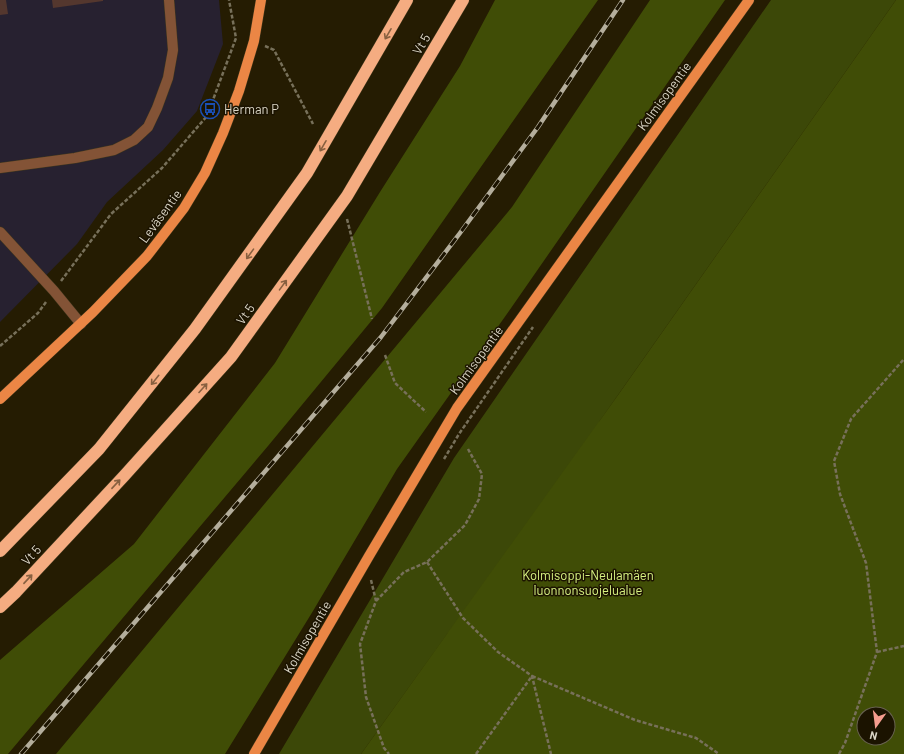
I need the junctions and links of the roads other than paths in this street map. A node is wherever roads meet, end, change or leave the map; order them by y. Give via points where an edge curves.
1 (169, 0) edge
2 (262, 0) edge
3 (407, 0) edge
4 (463, 0) edge
5 (749, 0) edge
6 (0, 168) edge
7 (0, 232) edge
8 (81, 324) junction
9 (0, 399) edge
10 (0, 551) edge
11 (0, 607) edge
12 (254, 754) edge

1 - 6 lane via 173,50 168,78 158,108 148,127 134,140 114,150
2 - 8 main road, Leväsentie via 254,41 239,91 205,173 184,208 147,256
3 -> 10 highway, Vt 5 via 307,173 195,329 99,448
11 -> 4 highway, Vt 5 via 113,488 231,357 347,196
5 - 12 main road, Kolmisopentie via 457,408
7 - 8 lane
8 - 9 main road, Leväsentie

